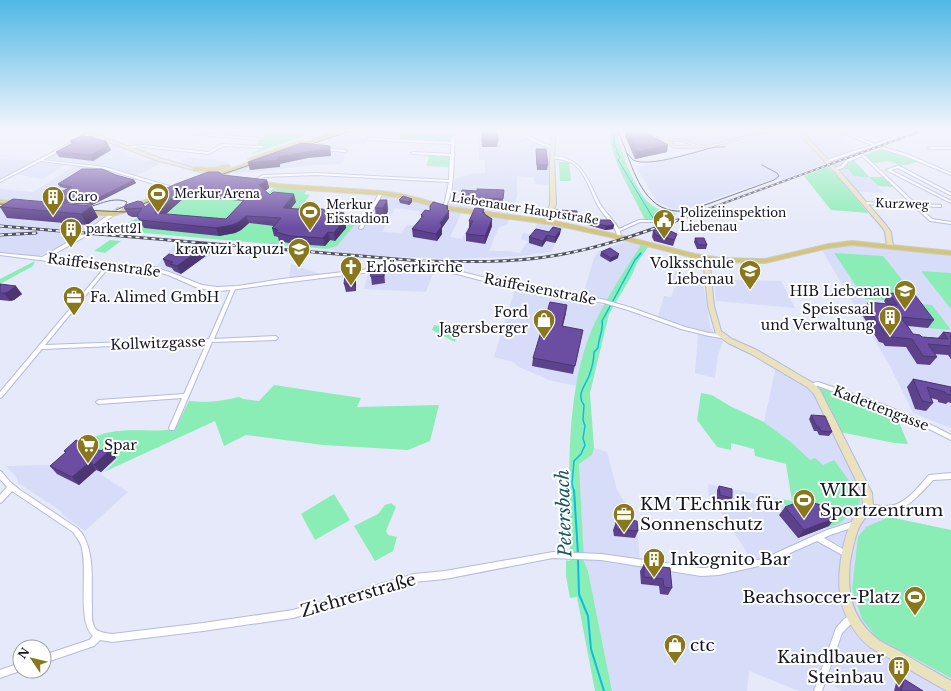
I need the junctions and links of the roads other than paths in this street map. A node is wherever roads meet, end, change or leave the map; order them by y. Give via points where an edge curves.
1 (33, 163) edge
2 (66, 163) edge
3 (175, 163) edge
4 (245, 163) edge
5 (451, 163) edge
6 (552, 163) edge
7 (573, 163) edge
8 (829, 163) edge
9 (845, 163) edge
10 (871, 163) edge
11 (926, 163) edge
12 (240, 165) junction
13 (194, 169) junction
14 (834, 169) junction
15 (951, 174) edge
16 (214, 175) junction
17 (234, 177) edge
18 (205, 178) edge
19 (226, 178) edge
20 (0, 181) edge
21 (246, 181) edge
22 (450, 181) junction
23 (254, 182) junction
24 (171, 188) junction
25 (381, 193) junction
26 (951, 194) edge
27 (0, 202) edge
28 (951, 202) edge
29 (864, 203) junction
30 (0, 205) edge
31 (914, 205) junction
32 (940, 206) dead end
33 (444, 207) junction
34 (81, 210) edge
35 (117, 211) junction
36 (547, 221) junction
37 (661, 221) dead end
38 (951, 223) edge
39 (360, 228) dead end
40 (619, 234) junction
41 (890, 246) junction
42 (951, 253) edge
43 (0, 254) edge
44 (44, 258) junction
45 (706, 258) junction
46 (107, 267) junction
47 (233, 289) junction
48 (722, 336) junction
49 (276, 338) dead end
50 (211, 341) junction
51 (40, 347) junction
52 (810, 385) junction
53 (0, 396) edge
54 (186, 396) junction
55 (99, 402) dead end
56 (172, 428) dead end
57 (951, 438) edge
58 (0, 474) edge
59 (951, 476) edge
60 (11, 487) junction
61 (0, 500) edge
62 (868, 507) junction
63 (855, 524) junction
64 (818, 538) junction
65 (846, 554) junction
66 (853, 618) junction
67 (99, 636) junction
68 (52, 655) edge
69 (12, 670) edge
70 (0, 674) edge
71 (951, 687) edge
72 (818, 691) edge

1 - 20 street
2 - 24 street via 105,168
3 - 13 main road
4 - 12 main road
5 - 22 street
6 - 36 main road via 553,204
7 - 40 street via 587,181
8 - 14 main road
9 - 14 street
10 - 31 street
11 - 15 street
12 - 13 main road
12 - 16 main road
12 - 17 main road via 231,174
13 - 16 main road
14 - 29 main road
16 - 18 main road
16 - 19 main road
21 - 23 main road, Liebenauer Hauptstraße
22 - 23 street via 313,174 263,176
22 - 33 street via 447,203
23 - 25 main road, Liebenauer Hauptstraße via 292,188
24 - 35 main road
24 - 35 main road via 178,187
25 - 33 main road, Liebenauer Hauptstraße
25 - 39 street
26 - 28 street via 898,167 888,170
27 - 30 main road via 22,206
29 - 31 street, Kurzweg
29 - 41 main road via 888,232
31 - 32 street, Kurzweg
31 - 38 street via 934,222
33 - 36 main road, Liebenauer Hauptstraße
34 - 35 main road
35 - 44 street via 84,235
36 - 40 main road, Liebenauer Hauptstraße
37 - 40 street via 639,222
40 - 45 main road, Liebenauer Hauptstraße
41 - 42 main road, Liebenauer Hauptstraße
41 - 45 main road, Liebenauer Hauptstraße via 838,244 765,261 750,262
43 - 44 street, Raiffeisenstraße
44 - 46 street, Raiffeisenstraße
45 - 48 main road via 711,306 716,327
46 - 47 street, Raiffeisenstraße via 158,270 197,286
46 - 51 street
47 - 48 street, Raiffeisenstraße via 406,267 452,270 503,285 616,304 692,330
47 - 50 street
48 - 52 main road
49 - 50 street, Kollwitzgasse
50 - 51 street, Kollwitzgasse
50 - 54 street
51 - 53 street
52 - 57 street, Kadettengasse via 818,384 884,407
52 - 62 main road via 817,392 833,422 867,493
54 - 55 street
54 - 56 street
58 - 60 street
59 - 62 street via 931,477 906,504 886,511
60 - 61 street
60 - 67 street via 75,530 82,538 87,553 90,626
62 - 63 main road
63 - 64 street, Ziehrerstraße
63 - 65 main road
64 - 65 street
64 - 67 street, Ziehrerstraße via 763,562 710,573 584,556 553,555 445,575 414,578 293,614 121,638
65 - 66 main road via 844,592
66 - 71 main road via 868,639 875,644
66 - 72 street via 839,630
67 - 68 street via 91,642
69 - 70 street

